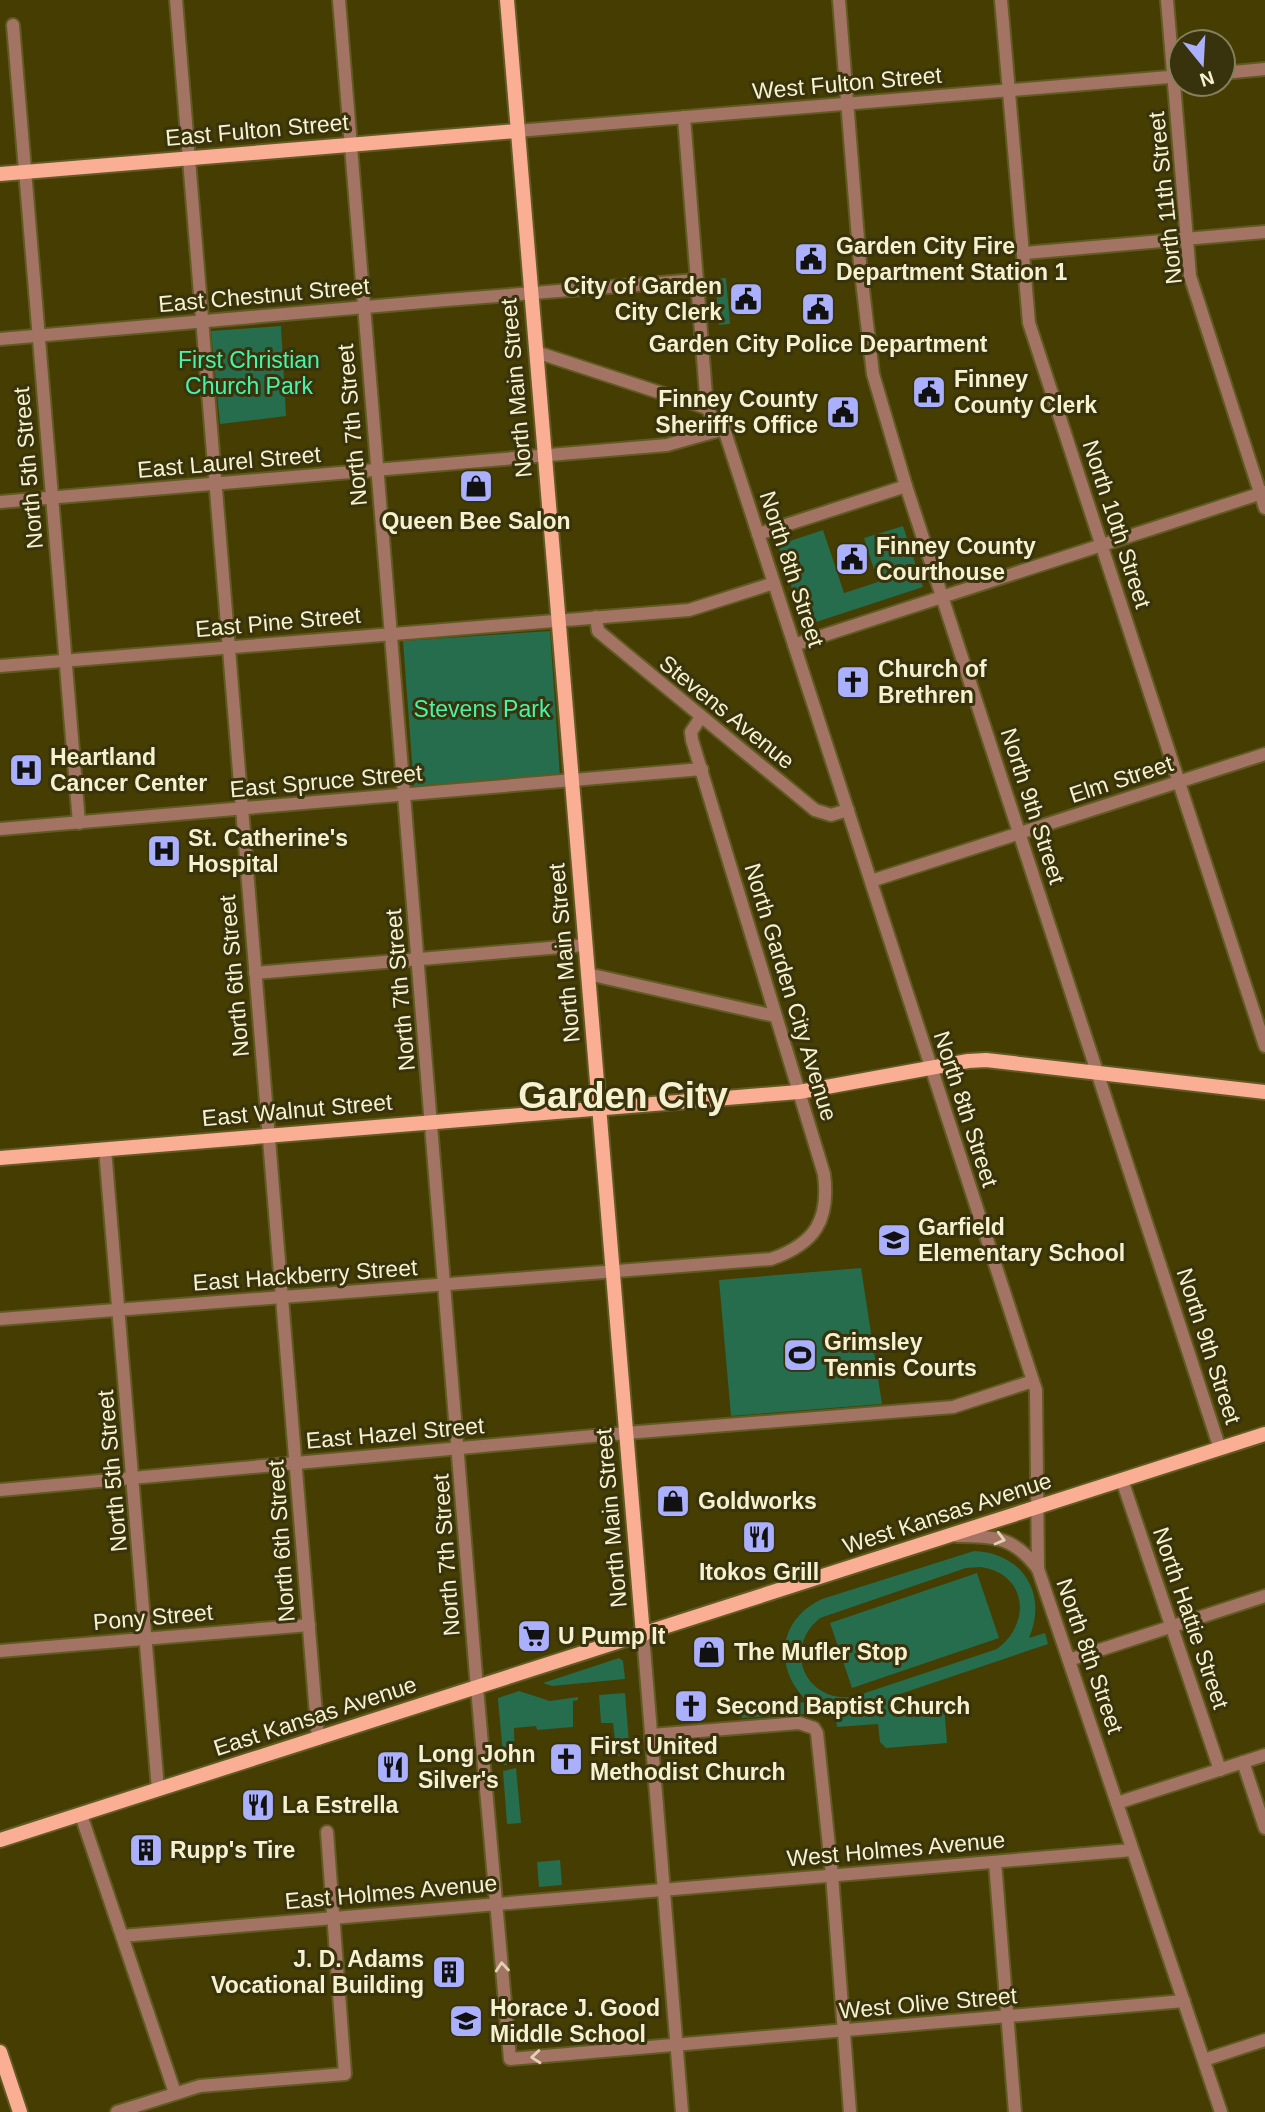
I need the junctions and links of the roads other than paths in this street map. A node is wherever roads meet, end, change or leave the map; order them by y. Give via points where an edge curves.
1 (176, 0) edge
2 (340, 0) edge
3 (507, 0) edge
4 (839, 0) edge
5 (1001, 0) edge
6 (1167, 0) edge
7 (13, 25) dead end
8 (1171, 28) edge
9 (1265, 69) edge
10 (1237, 72) edge
11 (1167, 77) edge
12 (1010, 90) junction
13 (1178, 98) edge
14 (847, 104) junction
15 (684, 117) junction
16 (517, 131) junction
17 (350, 145) junction
18 (188, 159) junction
19 (24, 172) junction
20 (0, 174) edge
21 (1265, 232) edge
22 (1187, 239) junction
23 (1025, 253) junction
24 (697, 280) junction
25 (531, 294) junction
26 (363, 307) junction
27 (202, 323) junction
28 (38, 336) junction
29 (0, 339) edge
30 (536, 352) junction
31 (707, 408) junction
32 (724, 429) junction
33 (545, 455) junction
34 (377, 470) junction
35 (215, 484) junction
36 (906, 486) junction
37 (1263, 493) edge
38 (52, 498) junction
39 (0, 502) edge
40 (1265, 508) edge
41 (758, 534) junction
42 (1101, 545) junction
43 (774, 583) junction
44 (943, 596) junction
45 (596, 617) junction
46 (559, 620) junction
47 (391, 633) junction
48 (794, 645) junction
49 (229, 647) junction
50 (66, 661) junction
51 (0, 666) edge
52 (701, 717) junction
53 (1265, 754) edge
54 (702, 769) junction
55 (573, 781) junction
56 (1178, 782) junction
57 (404, 795) junction
58 (242, 809) junction
59 (848, 810) junction
60 (79, 823) junction
61 (0, 830) edge
62 (1020, 833) junction
63 (871, 881) junction
64 (585, 945) junction
65 (418, 960) junction
66 (255, 974) junction
67 (588, 974) junction
68 (775, 1016) junction
69 (1265, 1046) edge
70 (930, 1066) junction
71 (1098, 1072) junction
72 (799, 1092) junction
73 (1265, 1092) edge
74 (598, 1107) junction
75 (433, 1121) junction
76 (268, 1135) junction
77 (105, 1149) junction
78 (0, 1158) edge
79 (771, 1259) joint
80 (612, 1272) junction
81 (446, 1284) junction
82 (282, 1297) junction
83 (119, 1310) junction
84 (0, 1319) edge
85 (1033, 1381) junction
86 (626, 1433) junction
87 (1265, 1434) edge
88 (459, 1448) junction
89 (1220, 1448) junction
90 (296, 1463) junction
91 (133, 1477) junction
92 (1122, 1480) junction
93 (0, 1490) edge
94 (1037, 1508) junction
95 (949, 1536) junction
96 (1038, 1569) junction
97 (1265, 1596) edge
98 (309, 1625) junction
99 (1171, 1626) junction
100 (643, 1635) junction
101 (147, 1639) junction
102 (0, 1651) edge
103 (1069, 1660) junction
104 (477, 1688) junction
105 (651, 1735) junction
106 (318, 1739) junction
107 (1265, 1755) edge
108 (1244, 1762) junction
109 (1220, 1770) junction
110 (159, 1790) junction
111 (1117, 1803) junction
112 (81, 1815) junction
113 (1265, 1828) edge
114 (327, 1832) dead end
115 (0, 1840) edge
116 (1132, 1850) junction
117 (995, 1862) junction
118 (832, 1875) junction
119 (663, 1890) junction
120 (497, 1904) junction
121 (334, 1918) junction
122 (122, 1936) junction
123 (1184, 2001) junction
124 (1006, 2018) junction
125 (844, 2031) junction
126 (1265, 2040) edge
127 (677, 2045) junction
128 (0, 2052) edge
129 (510, 2059) joint
130 (1203, 2060) junction
131 (176, 2093) junction
132 (20, 2112) edge
133 (117, 2112) edge
134 (682, 2112) edge
135 (850, 2112) edge
136 (1015, 2112) edge
137 (1220, 2112) edge

1 - 18 street, North 6th Street
2 - 17 street, North 7th Street
3 - 16 main road, North Main Street
4 - 14 street, North 9th Street
5 - 12 street, North 10th Street
6 - 8 street, North 11th Street
7 - 19 street, North 5th Street
9 - 10 street
11 - 12 street, West Fulton Street
12 - 14 street, West Fulton Street
12 - 23 street, North 10th Street
13 - 22 street, North 11th Street
14 - 15 street, West Fulton Street
14 - 36 street, North 9th Street via 873,374
15 - 16 street, West Fulton Street
15 - 24 street
16 - 17 main road, East Fulton Street
16 - 25 main road, North Main Street
17 - 18 main road, East Fulton Street
17 - 26 street, North 7th Street
18 - 19 main road, East Fulton Street
18 - 27 street, North 6th Street
19 - 20 main road, East Fulton Street
19 - 28 street, North 5th Street
21 - 22 street
22 - 23 street
22 - 37 street, North 11th Street via 1191,276
23 - 42 street, North 10th Street via 1029,323
24 - 25 street, East Chestnut Street
24 - 31 street
25 - 26 street, East Chestnut Street
25 - 30 main road, North Main Street
26 - 27 street, East Chestnut Street
26 - 34 street, North 7th Street
27 - 28 street, East Chestnut Street
27 - 35 street, North 6th Street
28 - 29 street, East Chestnut Street
28 - 38 street, North 5th Street
30 - 31 street
30 - 33 main road, North Main Street
31 - 32 street, North 8th Street
32 - 33 street, East Laurel Street via 667,445
32 - 41 street, North 8th Street
33 - 34 street, East Laurel Street
33 - 46 main road, North Main Street
34 - 35 street, East Laurel Street
34 - 47 street, North 7th Street
35 - 38 street, East Laurel Street
35 - 49 street, North 6th Street
36 - 41 street
36 - 44 street, North 9th Street
37 - 40 street, North 11th Street
37 - 42 street
38 - 39 street, East Laurel Street
38 - 50 street, North 5th Street
41 - 43 street, North 8th Street
42 - 44 street
42 - 56 street, North 10th Street
43 - 45 street, East Pine Street via 689,610
43 - 48 street, North 8th Street
44 - 48 street
44 - 62 street, North 9th Street
45 - 46 street, East Pine Street
45 - 52 street, Stevens Avenue via 598,631
46 - 47 street, East Pine Street
46 - 55 main road, North Main Street
47 - 49 street, East Pine Street
47 - 57 street, North 7th Street
48 - 59 street, North 8th Street
49 - 50 street, East Pine Street
49 - 58 street, North 6th Street
50 - 51 street, East Pine Street
50 - 60 street, North 5th Street
52 - 54 street, North Garden City Avenue via 691,736
52 - 59 street, Stevens Avenue via 815,810 825,815
53 - 56 street, Elm Street
54 - 55 street, East Spruce Street
54 - 68 street, North Garden City Avenue
55 - 57 street, East Spruce Street
55 - 64 main road, North Main Street
56 - 62 street, Elm Street
56 - 69 street, North 10th Street
57 - 58 street, East Spruce Street
57 - 65 street, North 7th Street
58 - 60 street, East Spruce Street
58 - 66 street, North 6th Street
59 - 63 street, North 8th Street
60 - 61 street, East Spruce Street
62 - 63 street, Elm Street
62 - 71 street, North 9th Street
63 - 70 street, North 8th Street
64 - 65 street
64 - 67 main road, North Main Street
65 - 66 street
65 - 75 street, North 7th Street
66 - 76 street, North 6th Street
67 - 68 street
67 - 74 main road, North Main Street
68 - 72 street, North Garden City Avenue
70 - 71 main road, East Walnut Street via 986,1060
70 - 72 main road, East Walnut Street
70 - 85 street, North 8th Street
71 - 73 main road, East Walnut Street
71 - 89 street, North 9th Street
72 - 74 main road, East Walnut Street
72 - 79 street, North Garden City Avenue via 824,1174 825,1210 802,1244
74 - 75 main road, East Walnut Street
74 - 80 main road, North Main Street
75 - 76 main road, East Walnut Street
75 - 81 street, North 7th Street
76 - 77 main road, East Walnut Street
76 - 82 street, North 6th Street
77 - 78 main road, East Walnut Street
77 - 83 street, North 5th Street
79 - 80 street, East Hackberry Street
80 - 81 street, East Hackberry Street
80 - 86 main road, North Main Street
81 - 82 street, East Hackberry Street
81 - 88 street, North 7th Street
82 - 83 street, East Hackberry Street
82 - 90 street, North 6th Street
83 - 84 street, East Hackberry Street
83 - 91 street, North 5th Street
85 - 86 street, East Hazel Street via 953,1407
85 - 94 street, North 8th Street
86 - 88 street, East Hazel Street
86 - 100 main road, North Main Street
87 - 89 main road, West Kansas Avenue
88 - 90 street, East Hazel Street
88 - 104 street, North 7th Street
89 - 92 main road, West Kansas Avenue
90 - 91 street, East Hazel Street
90 - 98 street, North 6th Street
91 - 93 street, East Hazel Street
91 - 101 street, North 5th Street
92 - 94 main road, West Kansas Avenue
92 - 99 street, North Hattie Street
94 - 95 main road, West Kansas Avenue
94 - 96 street, North 8th Street
95 -> 96 street via 988,1536 1011,1542
95 - 100 main road, West Kansas Avenue
96 - 103 street, North 8th Street
97 - 99 street
98 - 101 street, Pony Street
98 - 106 street, North 6th Street
99 - 103 street
99 - 109 street, North Hattie Street
100 - 104 main road, East Kansas Avenue
100 - 105 street, North Main Street
101 - 102 street, Pony Street
101 - 110 street, North 5th Street
103 - 111 street, North 8th Street
104 - 106 main road, East Kansas Avenue
104 - 120 street, North 7th Street
105 - 118 street via 799,1723 814,1728 820,1741
105 - 119 street, North Main Street
106 - 110 main road, East Kansas Avenue
107 - 108 street
108 - 109 street
108 - 113 street
109 - 111 street
110 - 112 main road, East Kansas Avenue
111 - 116 street, North 8th Street
112 - 115 main road, East Kansas Avenue
112 - 122 street
114 - 121 street
116 - 117 street, West Holmes Avenue
116 - 123 street, North 8th Street
117 - 118 street, West Holmes Avenue
117 - 124 street
118 - 119 street, West Holmes Avenue
118 - 125 street
119 - 120 street, East Holmes Avenue
119 - 127 street, North Main Street
120 - 121 street, East Holmes Avenue
129 -> 120 street, North 7th Street
121 - 122 street, East Holmes Avenue
121 - 131 street via 345,2074 200,2086
122 - 131 street
123 - 124 street, West Olive Street
123 - 130 street, North 8th Street
124 - 125 street, West Olive Street
124 - 136 street
125 - 127 street, West Olive Street
125 - 135 street
126 - 130 street
127 -> 129 street, West Olive Street
127 - 134 street, North Main Street
128 - 132 main road
130 - 137 street, North 8th Street
131 - 133 street

